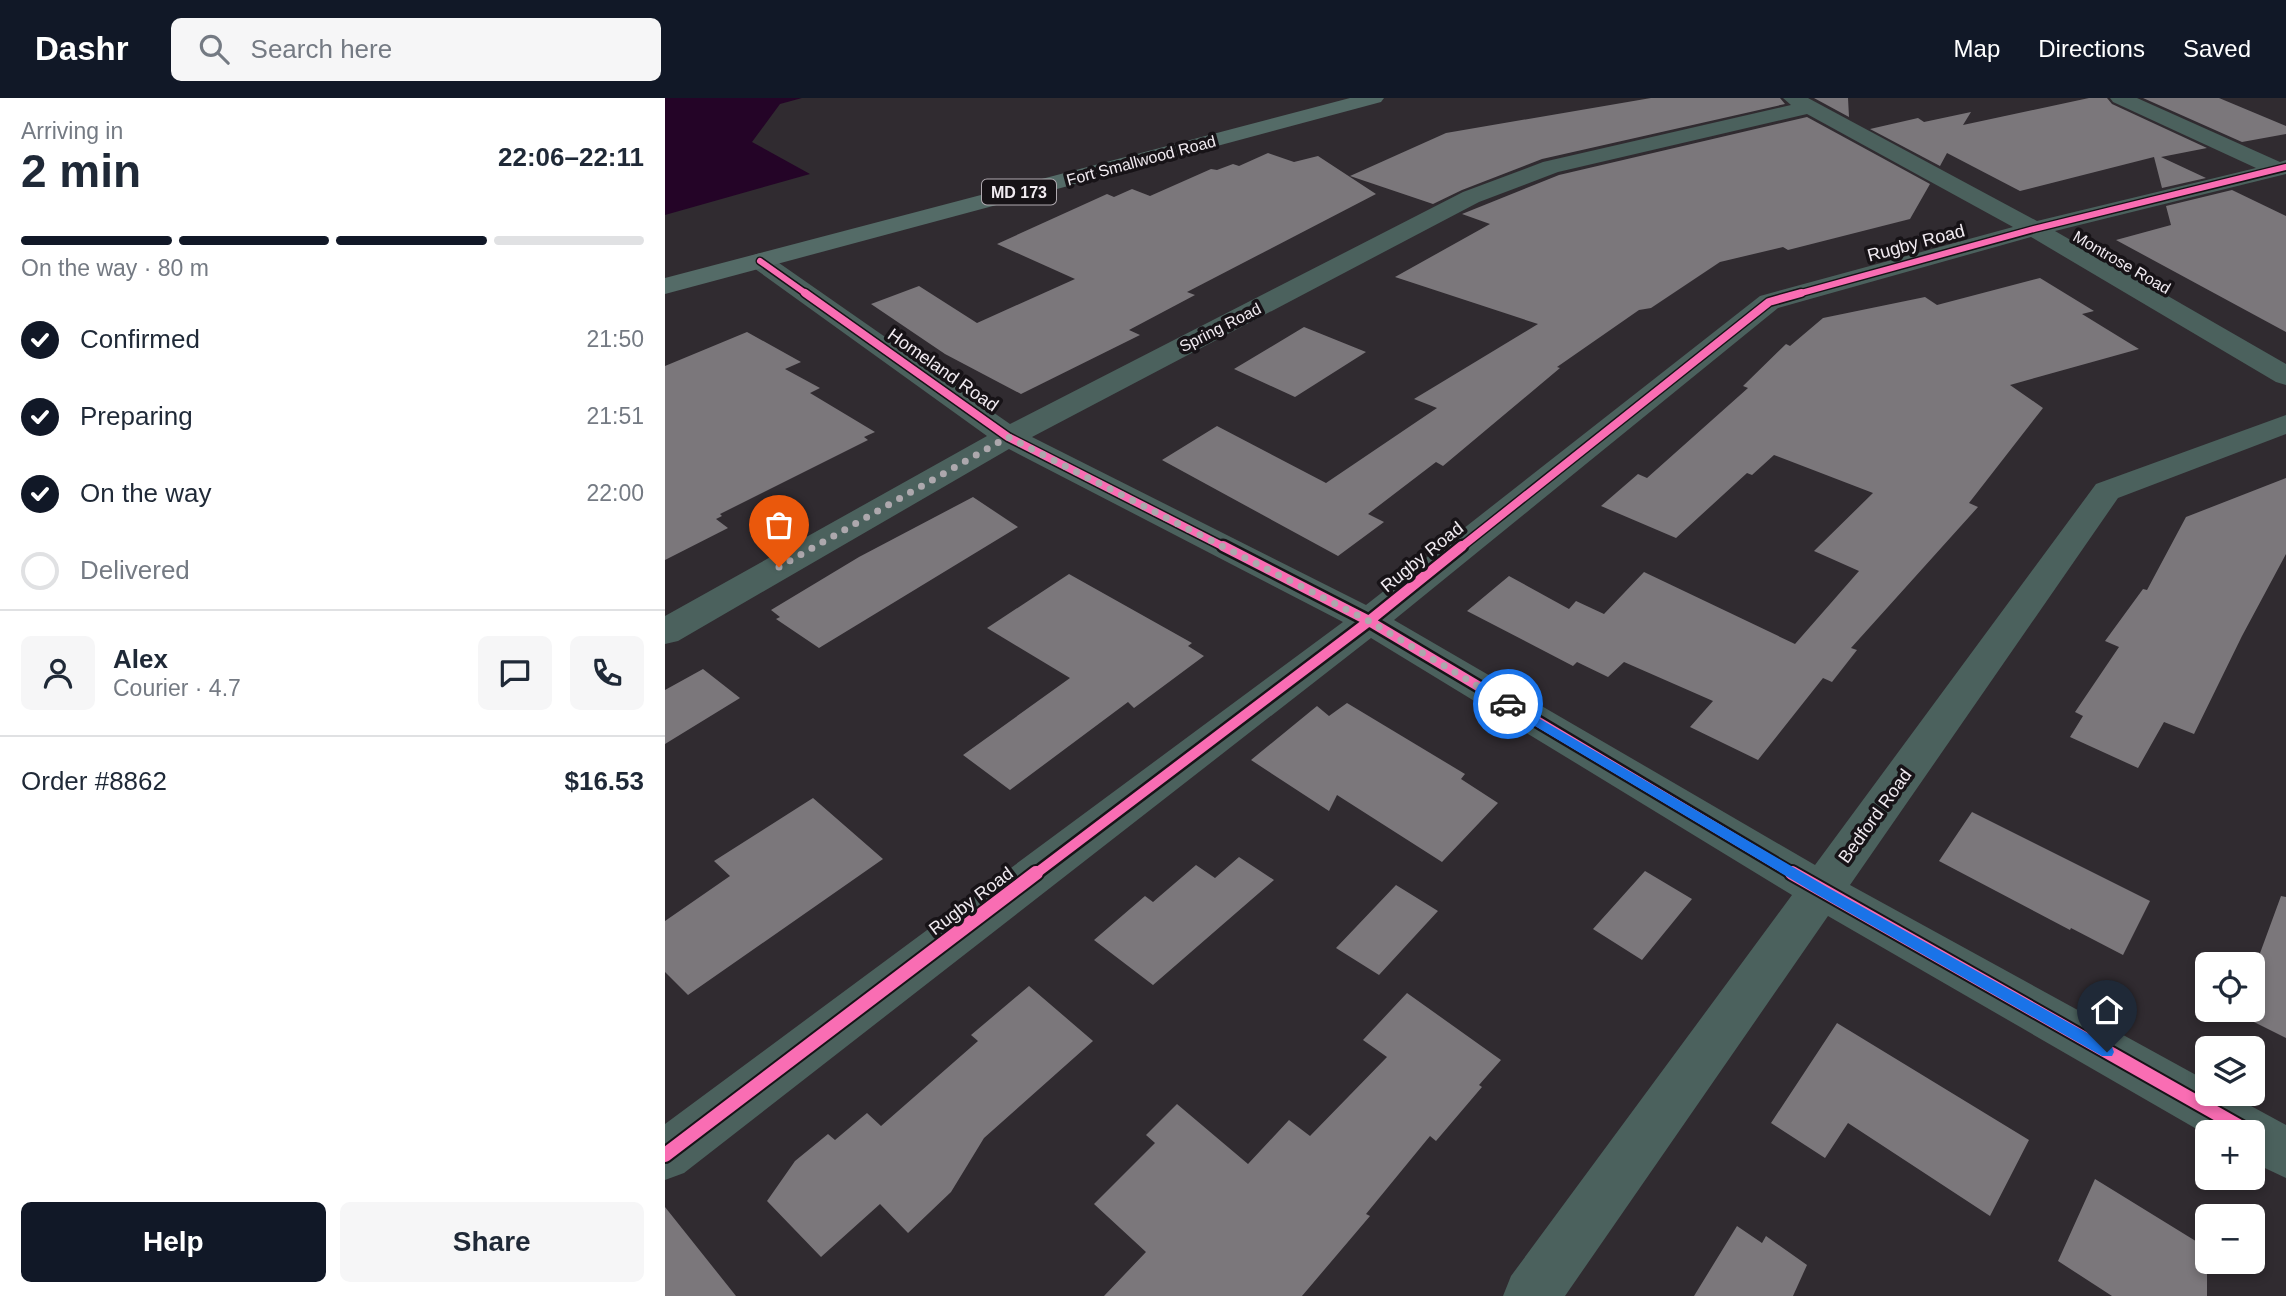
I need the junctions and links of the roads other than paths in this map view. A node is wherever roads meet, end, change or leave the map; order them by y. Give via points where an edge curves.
1 (2120, 98) edge
2 (1359, 100) edge
3 (1801, 103) edge
4 (2282, 168) edge
5 (2034, 229) junction
6 (760, 261) junction
7 (665, 286) edge
8 (2286, 376) edge
9 (2286, 424) edge
10 (1008, 437) junction
11 (1369, 621) junction
12 (665, 632) edge
13 (1822, 891) junction
14 (2228, 1120) edge
15 (2265, 1141) edge
16 (2286, 1153) edge
17 (665, 1155) edge
18 (1531, 1296) edge

1 - 4 street
2 - 6 main road, Fort Smallwood Road / MD 173
3 - 5 street, Montrose Road
3 - 10 street, Spring Road via 1551,167 1471,197
4 - 5 street, Rugby Road
5 - 8 street, Montrose Road
5 - 11 street, Rugby Road via 1769,302
6 - 7 main road, Fort Smallwood Road / MD 173
6 - 10 street, Homeland Road
9 - 13 street, Bedford Road via 2107,491
10 - 11 street, Homeland Road
10 - 12 street, Spring Road
11 - 13 street, Homeland Road
11 - 17 street, Rugby Road
13 - 14 street, Homeland Road
13 - 18 street, Bedford Road
15 - 16 street, Homeland Road

